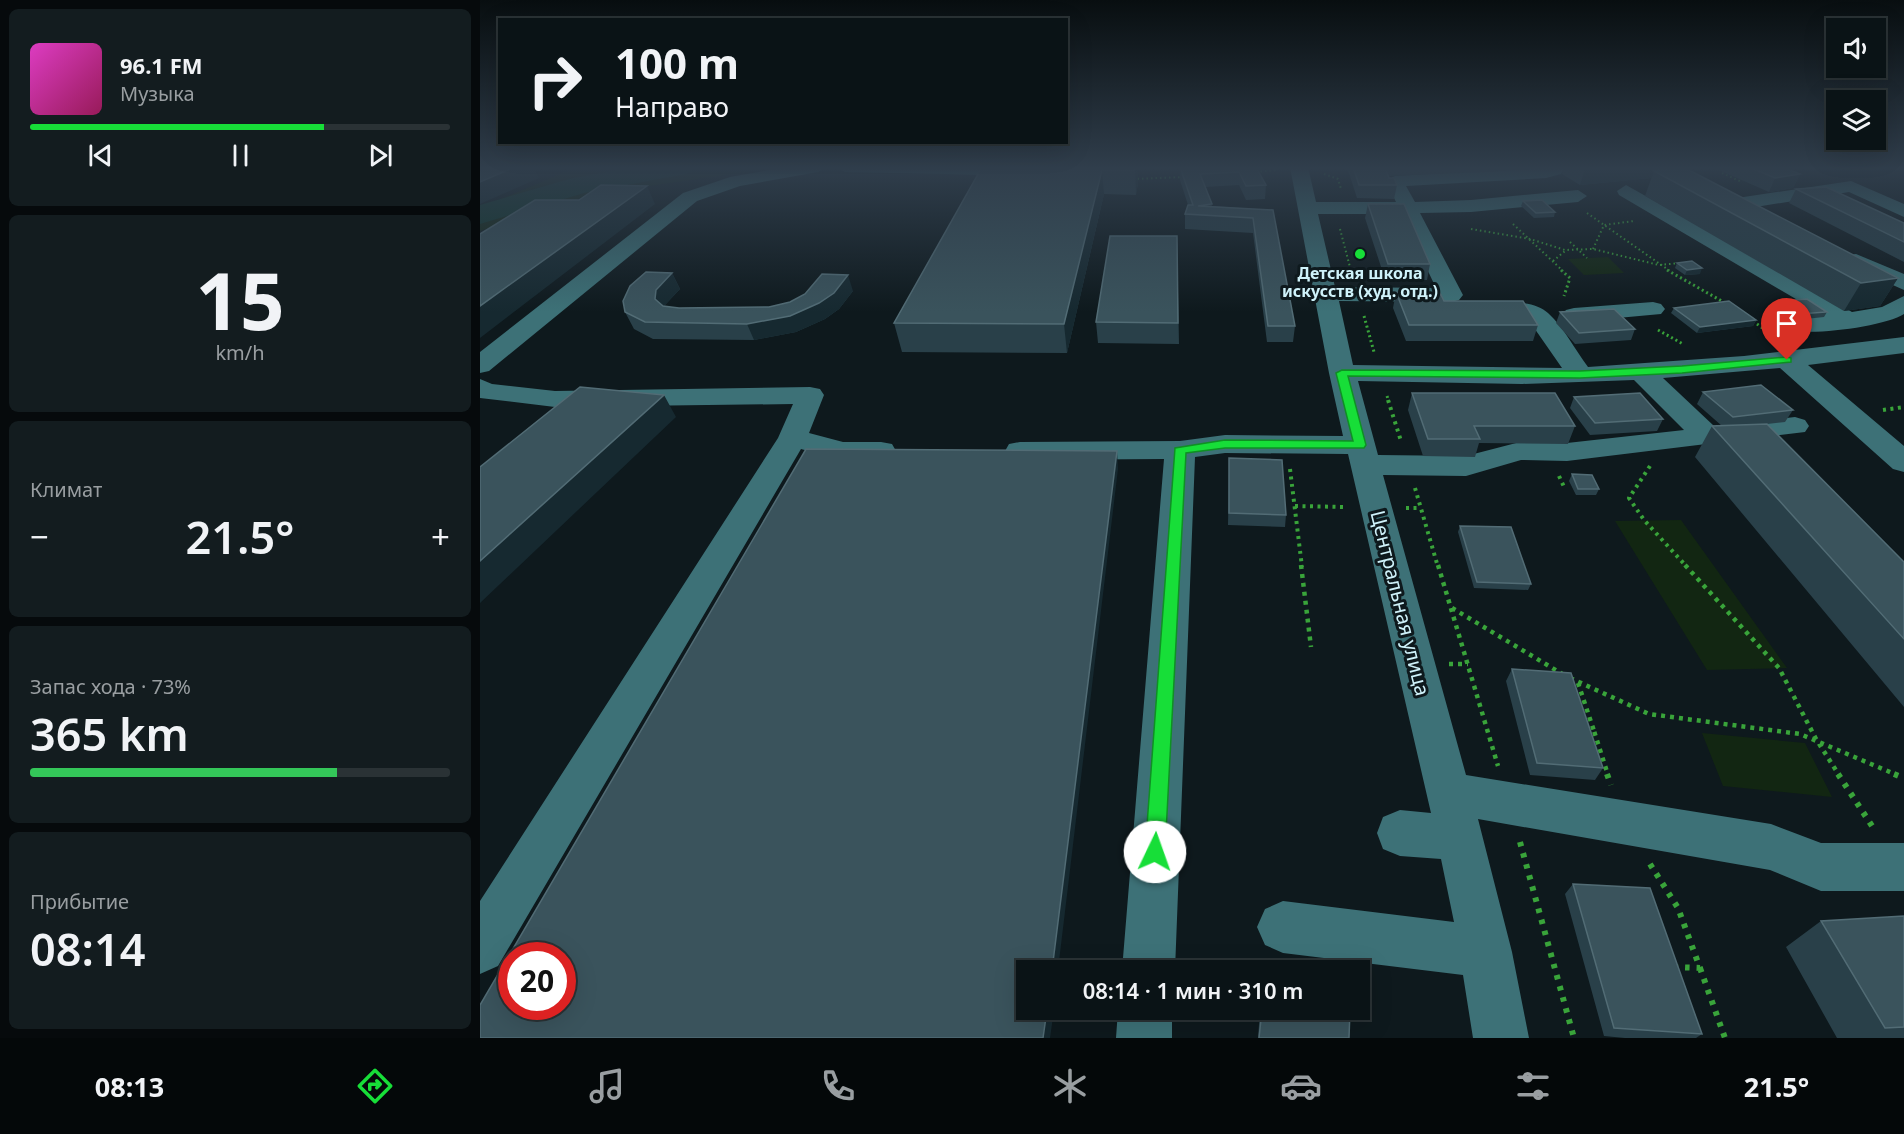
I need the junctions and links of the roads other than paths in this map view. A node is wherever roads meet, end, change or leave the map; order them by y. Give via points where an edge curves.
1 (667, 215) edge
2 (1309, 215) edge
3 (1412, 215) edge
4 (1668, 215) edge
5 (1761, 215) edge
6 (1766, 218) edge
7 (1840, 253) edge
8 (1904, 283) edge
9 (1325, 294) junction
10 (1451, 295) junction
11 (1904, 303) edge
12 (1653, 309) dead end
13 (1548, 317) junction
14 (1848, 320) junction
15 (1800, 325) dead end
16 (1904, 345) edge
17 (1796, 359) junction
18 (480, 365) edge
19 (1641, 372) junction
20 (1342, 373) junction
21 (1580, 375) junction
22 (480, 387) edge
23 (1795, 426) edge
24 (1754, 430) junction
25 (1707, 436) junction
26 (793, 438) junction
27 (1180, 450) junction
28 (913, 451) edge
29 (994, 451) edge
30 (1362, 455) junction
31 (1779, 456) edge
32 (1904, 462) edge
33 (1449, 793) junction
34 (1400, 832) dead end
35 (1460, 838) junction
36 (1901, 867) edge
37 (1283, 927) dead end
38 (480, 948) edge
39 (1486, 952) junction
40 (1149, 960) edge
41 (1145, 1020) edge
42 (1144, 1038) edge
43 (1502, 1038) edge

1 - 18 street
2 - 9 street, Центральная улица
3 - 10 street
4 - 14 street
5 - 6 street
7 - 8 street
9 - 10 street
9 - 20 street, Центральная улица
10 - 13 street via 1458,310 1522,311
11 - 14 street via 1889,313
12 - 13 street
13 - 21 street
14 - 15 street
16 - 17 street
17 - 19 street
17 - 32 street
19 - 21 street
19 - 25 street
20 - 21 street
20 - 30 street, Центральная улица
22 - 26 street via 483,391 555,399 810,394
23 - 24 street
24 - 25 street
24 - 31 street
25 - 30 street via 1567,452 1520,451 1466,466 1408,465
26 - 28 street via 843,451
26 - 38 street
27 - 29 street
27 - 30 street via 1225,444 1287,445
27 - 40 street
30 - 33 street, Центральная улица
33 - 35 street, Центральная улица
33 - 36 street via 1772,848 1821,867
34 - 35 street
35 - 39 street, Центральная улица
37 - 39 street
39 - 43 street, Центральная улица
41 - 42 street

